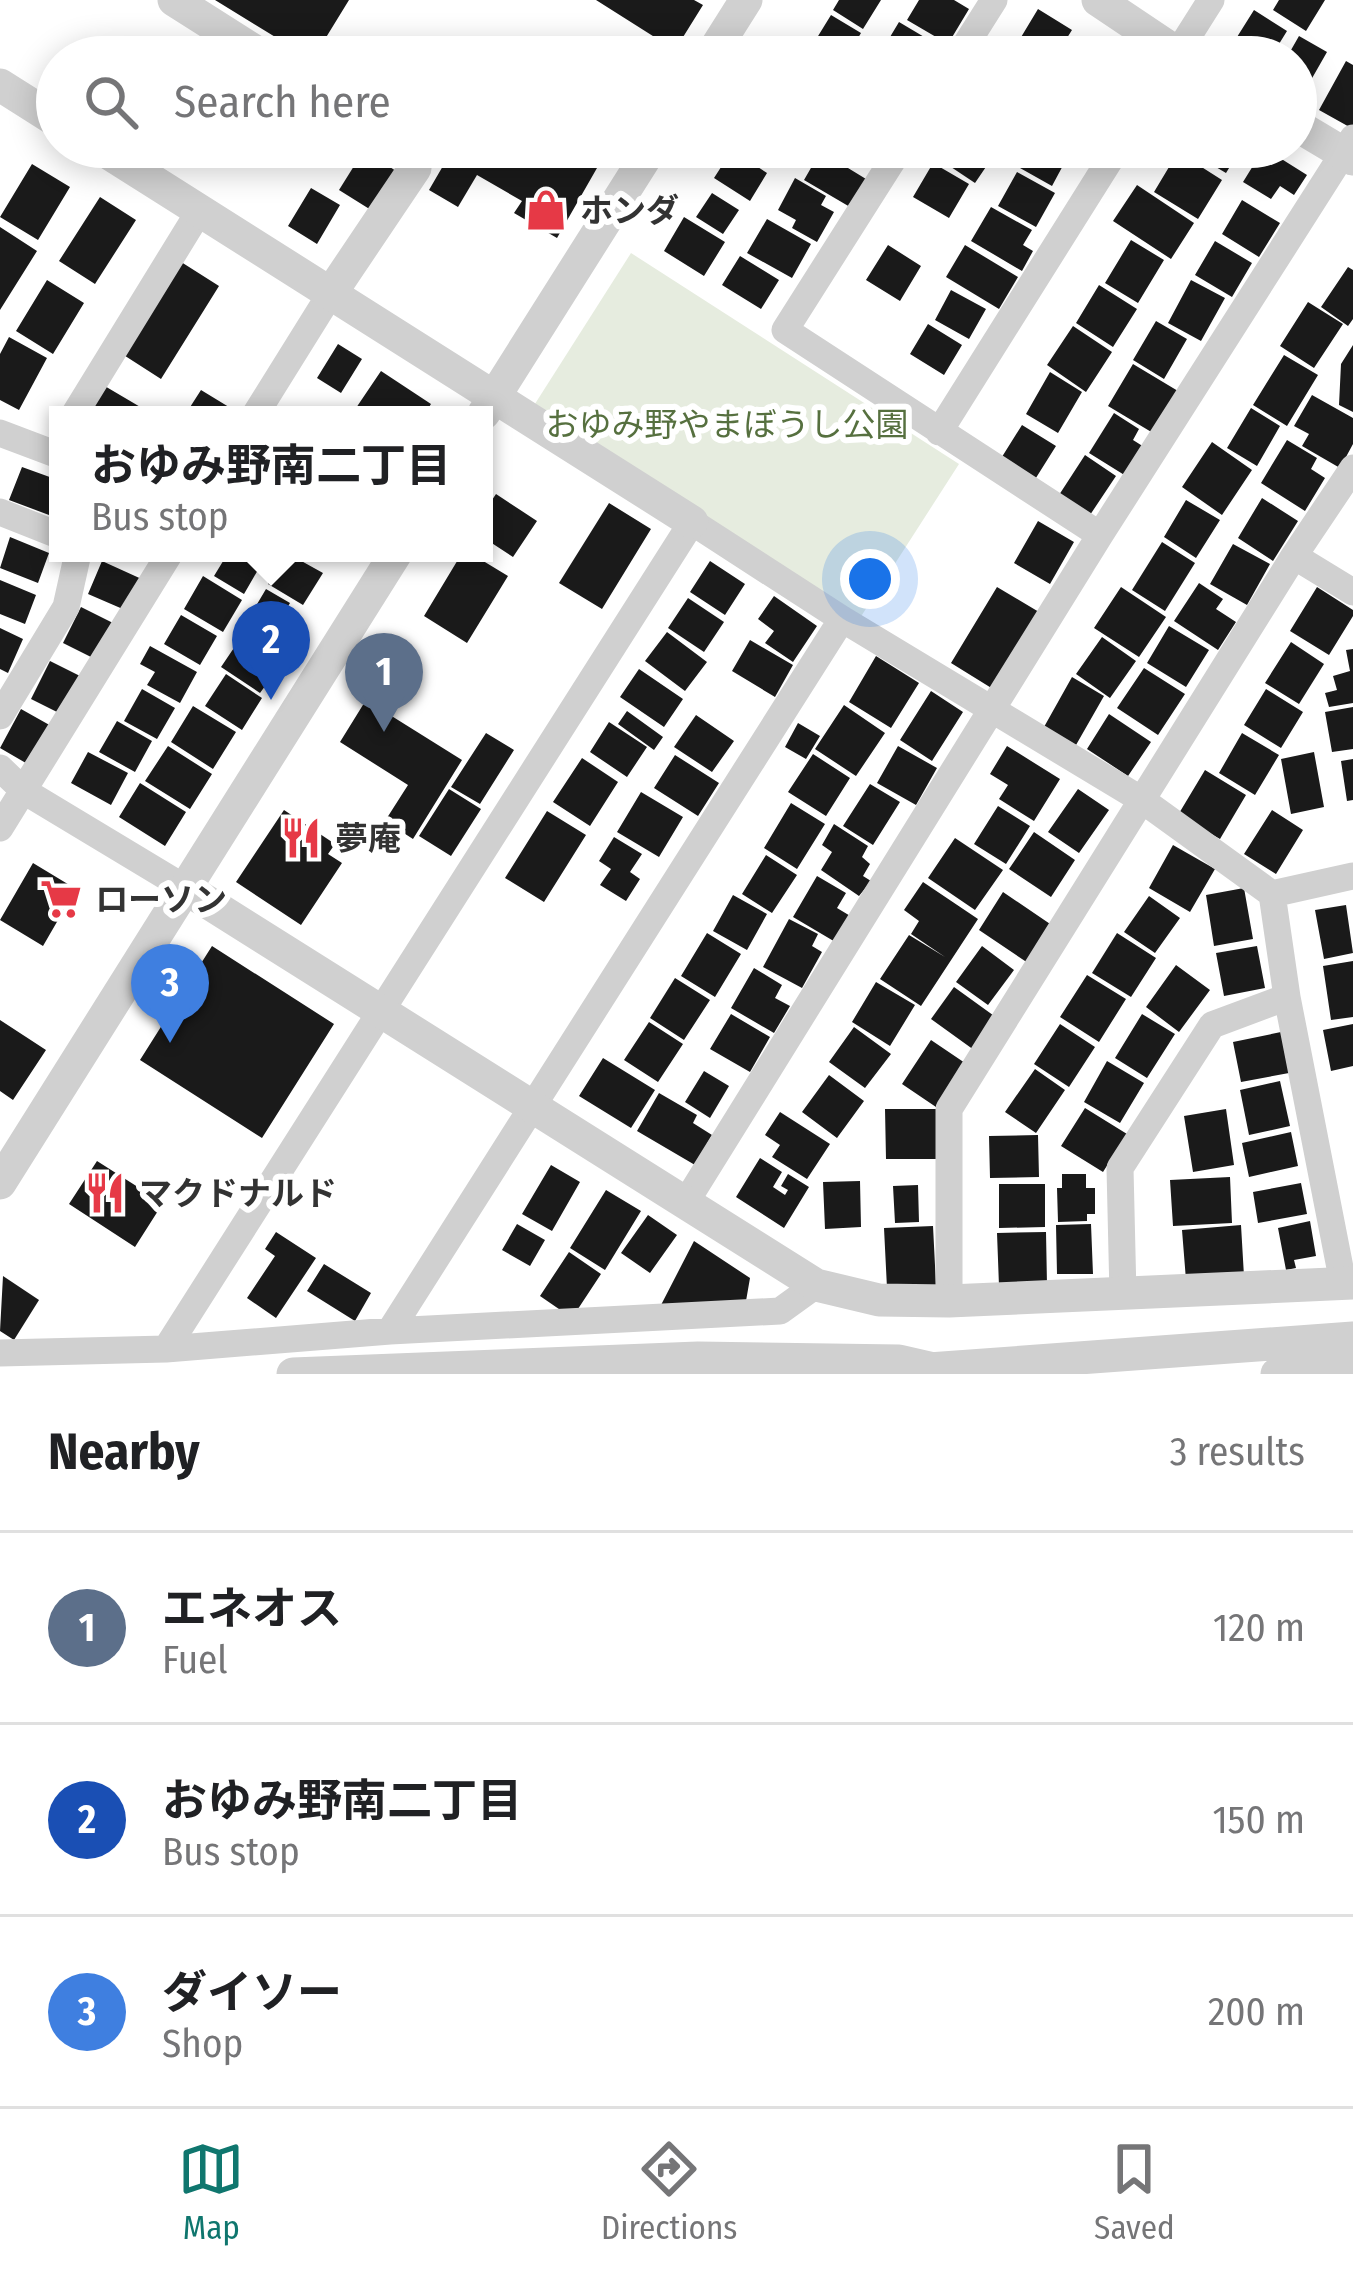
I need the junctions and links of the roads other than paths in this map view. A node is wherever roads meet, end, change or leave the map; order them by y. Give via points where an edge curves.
1 (174, 0) edge
2 (746, 0) edge
3 (994, 0) edge
4 (1098, 0) edge
5 (1211, 0) edge
6 (231, 36) edge
7 (723, 36) edge
8 (971, 36) edge
9 (1149, 36) edge
10 (1190, 36) edge
11 (0, 86) edge
12 (36, 108) edge
13 (1317, 135) edge
14 (1350, 150) edge
15 (133, 168) edge
16 (415, 168) edge
17 (639, 168) edge
18 (888, 168) edge
19 (1105, 168) edge
20 (200, 210) junction
21 (331, 293) junction
22 (489, 405) edge
23 (80, 406) edge
24 (261, 406) edge
25 (493, 407) edge
26 (939, 432) junction
27 (0, 433) edge
28 (49, 447) edge
29 (1353, 468) edge
30 (0, 512) edge
31 (692, 522) junction
32 (49, 531) edge
33 (1100, 535) junction
34 (1294, 556) junction
35 (76, 562) edge
36 (164, 562) edge
37 (390, 562) edge
38 (1353, 592) edge
39 (842, 619) junction
40 (992, 711) junction
41 (0, 716) edge
42 (0, 767) edge
43 (24, 791) junction
44 (1142, 800) junction
45 (0, 828) edge
46 (1353, 876) edge
47 (184, 888) junction
48 (1272, 894) junction
49 (1287, 997) junction
50 (381, 1012) junction
51 (532, 1105) junction
52 (0, 1183) edge
53 (686, 1202) junction
54 (1348, 1283) edge
55 (816, 1285) junction
56 (1123, 1295) junction
57 (949, 1301) junction
58 (390, 1331) junction
59 (1353, 1338) edge
60 (166, 1349) junction
61 (0, 1353) edge
62 (934, 1369) junction
63 (1353, 1369) edge
64 (292, 1374) edge
65 (865, 1374) edge
66 (1277, 1374) edge

1 - 6 street
2 - 7 street
3 - 8 street
4 - 9 street
5 - 10 street
11 - 12 street
13 - 14 street
14 - 33 street
15 - 20 street
16 - 21 street
17 - 22 street
18 - 26 street via 785,330
19 - 26 street
20 - 21 street
20 - 23 street
21 - 22 street
21 - 24 street
25 - 31 street
26 - 33 street
27 - 28 street
29 - 34 street
30 - 32 street
31 - 39 street
31 - 50 street
33 - 40 street
34 - 38 street
34 - 44 street
35 - 41 street via 66,607
36 - 43 street
37 - 47 street
39 - 40 street
39 - 51 street
40 - 44 street
40 - 53 street
42 - 43 street
43 - 45 street
43 - 47 street
44 - 48 street
44 - 57 street via 949,1109
46 - 48 street
47 - 50 street
47 - 52 street
48 - 49 street
49 - 54 street
49 - 56 street via 1212,1024 1120,1168
50 - 51 street
50 - 60 street
51 - 53 street
51 - 58 street
53 - 55 street
54 - 56 street
55 - 57 street via 879,1300
55 - 58 street via 780,1311
56 - 57 street
58 - 60 street
59 - 62 street
60 - 61 street
62 - 64 street via 899,1361 698,1358
62 - 65 street
63 - 66 street

